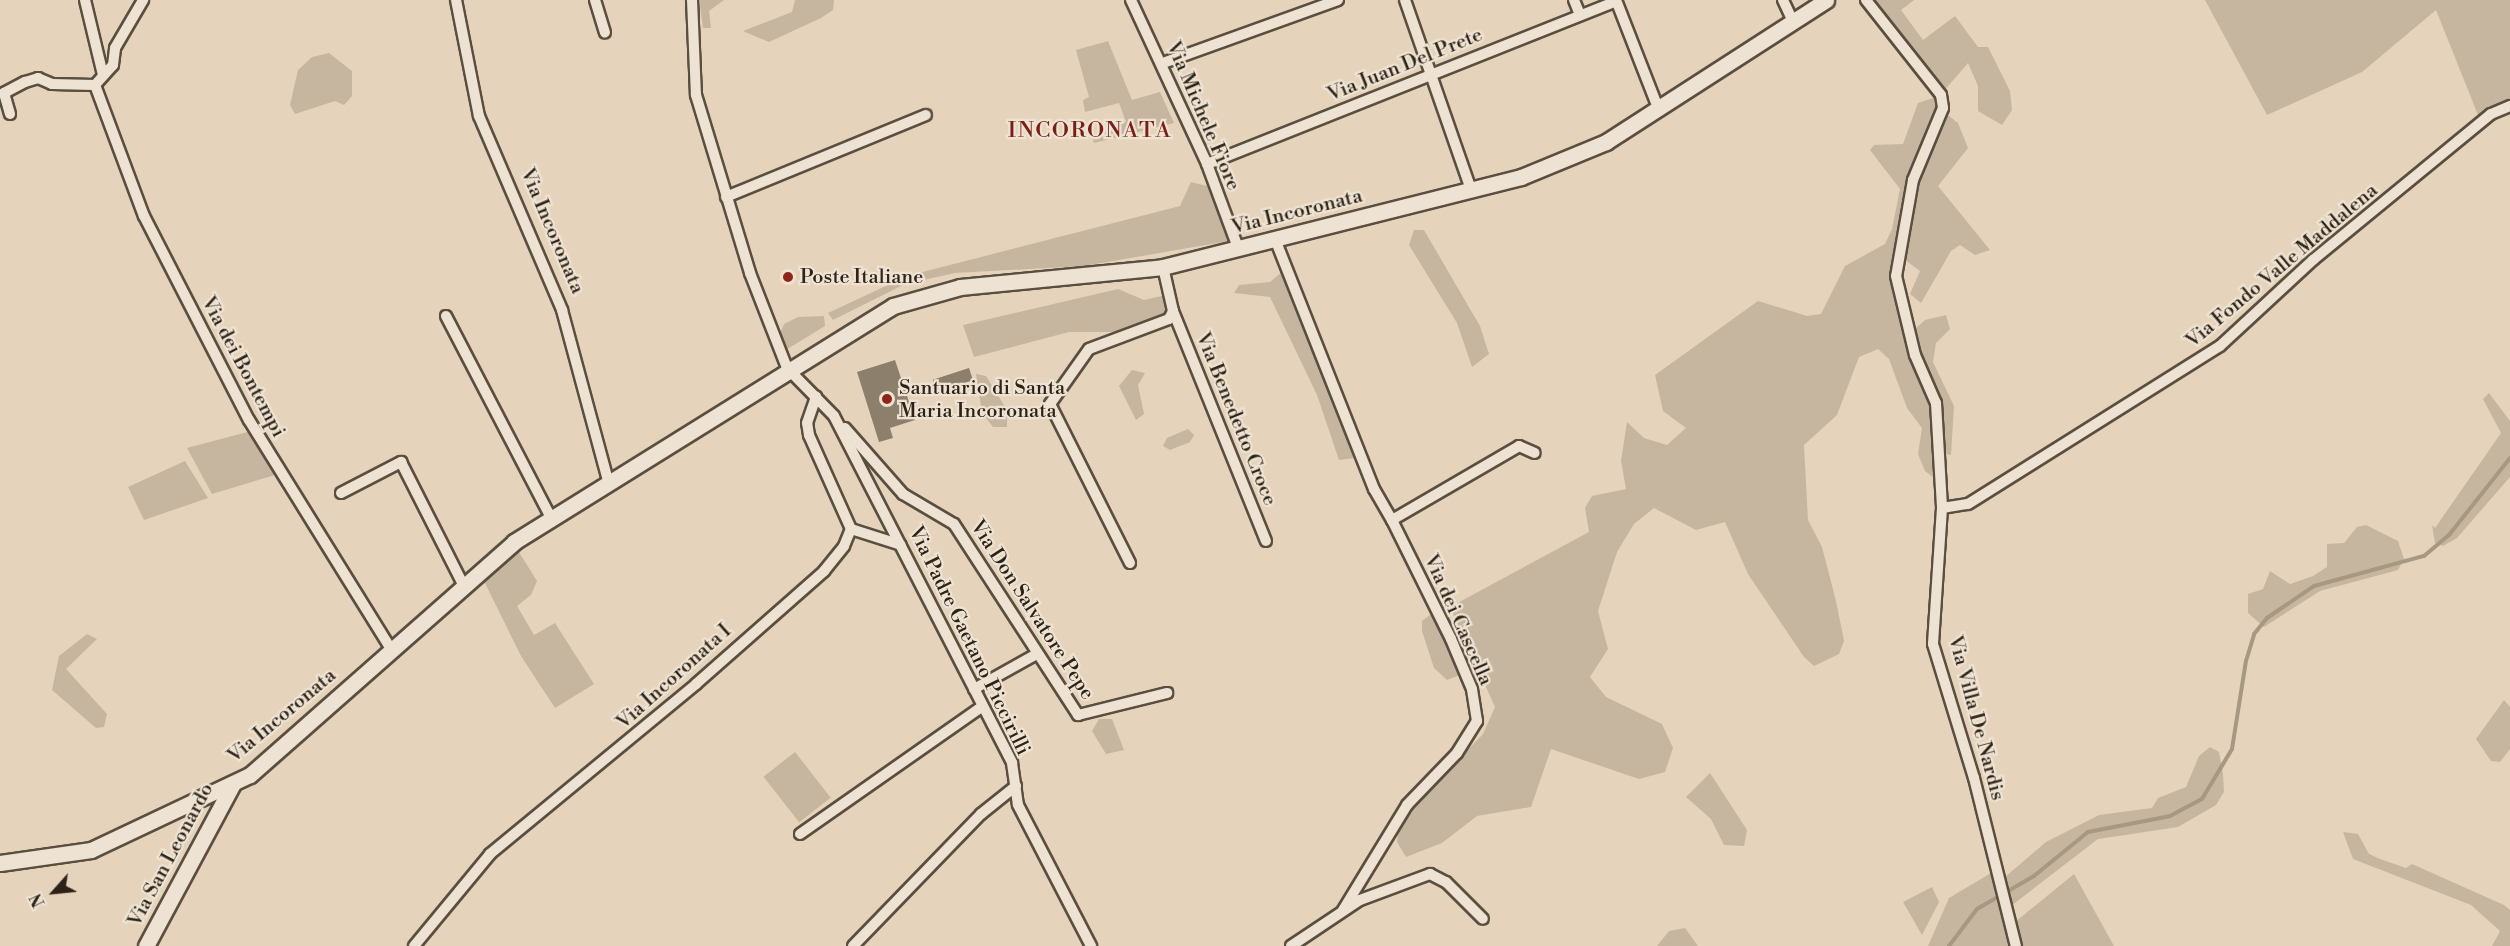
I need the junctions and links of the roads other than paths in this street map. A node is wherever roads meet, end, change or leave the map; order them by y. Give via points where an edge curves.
1 (85, 0) edge
2 (143, 0) edge
3 (456, 0) edge
4 (595, 0) edge
5 (692, 0) edge
6 (1131, 0) edge
7 (1338, 0) edge
8 (1405, 0) edge
9 (1574, 0) edge
10 (1616, 0) edge
11 (1783, 0) edge
12 (1826, 0) edge
13 (1866, 0) edge
14 (1580, 15) junction
15 (1793, 21) junction
16 (605, 32) dead end
17 (1163, 63) junction
18 (1432, 74) junction
19 (104, 75) junction
20 (95, 85) junction
21 (2510, 106) edge
22 (1658, 108) junction
23 (10, 114) dead end
24 (926, 115) dead end
25 (1207, 164) junction
26 (1471, 190) junction
27 (726, 197) junction
28 (1275, 239) junction
29 (1238, 248) junction
30 (1163, 267) junction
31 (1173, 311) junction
32 (446, 316) dead end
33 (787, 368) junction
34 (816, 397) junction
35 (834, 416) junction
36 (1535, 453) dead end
37 (608, 481) junction
38 (341, 493) dead end
39 (1942, 508) junction
40 (552, 518) junction
41 (1392, 520) junction
42 (851, 530) junction
43 (1266, 541) dead end
44 (901, 545) junction
45 (1130, 563) dead end
46 (463, 584) junction
47 (391, 650) junction
48 (1037, 654) junction
49 (974, 689) junction
50 (1167, 693) dead end
51 (983, 706) junction
52 (233, 784) junction
53 (1016, 786) junction
54 (800, 834) dead end
55 (0, 863) edge
56 (1343, 910) junction
57 (1483, 920) dead end
58 (146, 946) edge
59 (414, 946) edge
60 (853, 946) edge
61 (1091, 946) edge
62 (1291, 946) edge
63 (2016, 946) edge

1 - 19 street
2 - 19 street
3 - 37 street, Via Incoronata via 479,116 562,310
4 - 16 street
5 - 27 street via 696,95
6 - 17 street, Via Michele Fiore
7 - 17 street
8 - 18 street
9 - 14 street
10 - 14 street, Via Juan Del Prete
10 - 22 street
11 - 15 street
12 - 15 main road, Via Incoronata
13 - 39 street, Via Villa De Nardis via 1942,102 1913,180 1896,276 1916,355 1936,403
14 - 18 street, Via Juan Del Prete
15 - 22 main road, Via Incoronata
17 - 25 street, Via Michele Fiore
18 - 25 street, Via Juan Del Prete
18 - 26 street
19 - 20 street
20 - 23 street via 52,84 38,78 25,82 4,93
20 - 47 street, Via dei Bontempi via 144,216 249,420
21 - 39 street, Via Fondo Valle Maddalena via 2491,114 2313,260 2220,346 1968,504
22 - 26 main road, Via Incoronata via 1606,142 1556,164
24 - 27 street
25 - 29 street, Via Michele Fiore
26 - 28 main road, Via Incoronata
27 - 33 street
28 - 29 main road, Via Incoronata
28 - 41 street, Via dei Cascella via 1374,489
29 - 30 main road, Via Incoronata
30 - 31 street, Via Benedetto Croce
30 - 33 main road, Via Incoronata via 926,294 871,317
31 - 43 street, Via Benedetto Croce
31 - 45 street via 1161,325 1089,349 1050,404
32 - 40 street
33 - 34 street, Via Padre Gaetano Piccirilli
33 - 37 main road, Via Incoronata
34 - 35 street, Via Padre Gaetano Piccirilli
34 - 42 street via 808,416 809,435
35 - 44 street, Via Padre Gaetano Piccirilli
35 - 48 street, Via Don Salvatore Pepe via 903,494 954,524
36 - 41 street via 1519,446
37 - 40 main road, Via Incoronata
38 - 46 street via 402,462
39 - 63 street, Via Villa De Nardis via 1933,644
40 - 46 main road, Via Incoronata
41 - 56 street, Via dei Cascella via 1451,639 1472,689 1477,721 1457,753 1407,806
42 - 44 street
42 - 59 street, Via Incoronata I via 824,571 490,854
44 - 49 street, Via Padre Gaetano Piccirilli
46 - 47 main road, Via Incoronata
47 - 52 main road, Via Incoronata
48 - 49 street
48 - 50 street, Via Don Salvatore Pepe via 1083,717
49 - 51 street, Via Padre Gaetano Piccirilli
51 - 53 street, Via Padre Gaetano Piccirilli via 1012,763
51 - 54 street
52 - 55 main road, Via Incoronata via 91,850
52 - 58 main road, Via San Leonardo
53 - 60 street via 981,814
53 - 61 street, Via Padre Gaetano Piccirilli via 1028,826
56 - 57 street via 1402,883 1438,875
56 - 62 street

